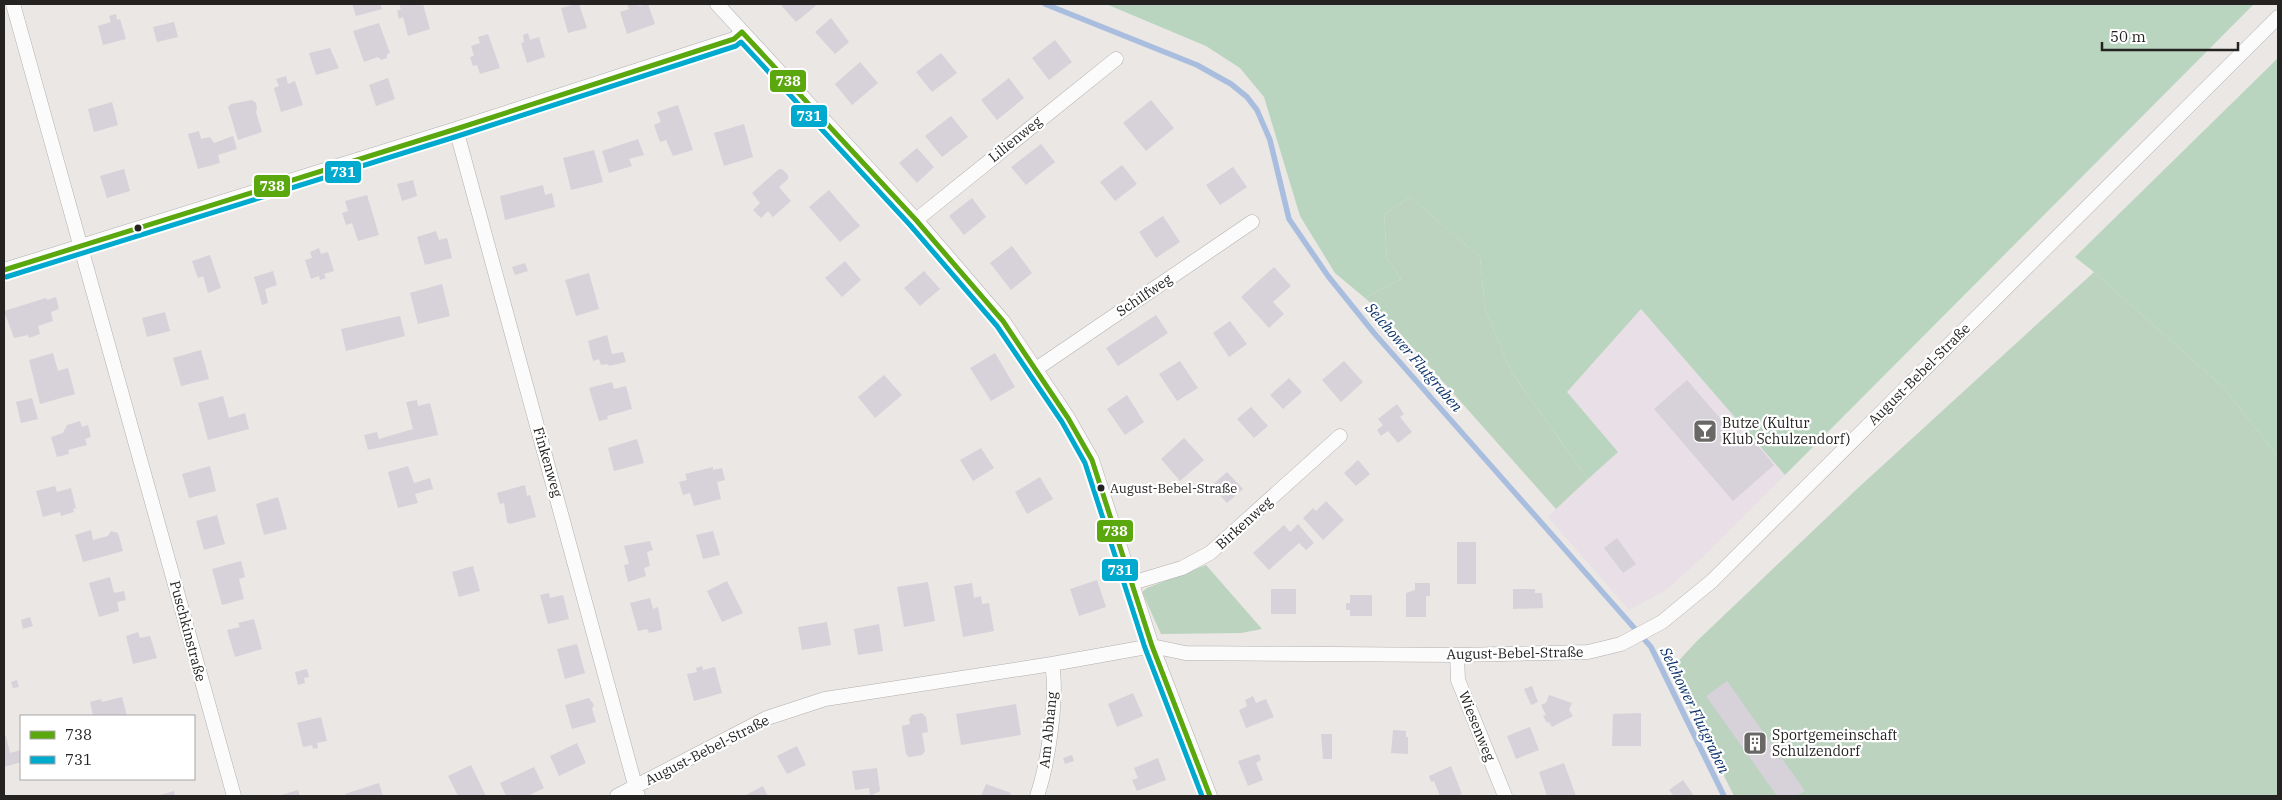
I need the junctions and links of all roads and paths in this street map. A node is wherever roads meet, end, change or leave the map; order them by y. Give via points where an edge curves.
1 (13, 4) edge
2 (717, 4) edge
3 (2278, 17) edge
4 (742, 32) junction
5 (1116, 59) dead end
6 (456, 129) junction
7 (916, 220) junction
8 (1252, 222) dead end
9 (82, 246) junction
10 (4, 270) edge
11 (1036, 369) junction
12 (1340, 436) dead end
13 (1132, 583) junction
14 (1152, 646) junction
15 (1457, 655) junction
16 (1052, 664) junction
17 (637, 791) edge
18 (234, 796) edge
19 (617, 796) edge
20 (1037, 796) edge
21 (1210, 796) edge
22 (1505, 796) edge

1 - 9 street, Puschkinstraße
2 - 4 street
3 - 15 street, August-Bebel-Straße via 1718,574 1662,622 1621,644 1588,652
4 - 6 street via 734,39
4 - 7 street
5 - 7 street, Lilienweg
6 - 9 street
6 - 17 street, Finkenweg
7 - 11 street via 1003,321
8 - 11 street, Schilfweg
9 - 10 street
9 - 18 street, Puschkinstraße
11 - 13 street via 1092,460
12 - 13 street, Birkenweg via 1210,553 1182,568
13 - 14 street
14 - 15 street, August-Bebel-Straße via 1185,653
14 - 16 street, August-Bebel-Straße
14 - 21 street
15 - 22 street, Wiesenweg via 1458,680
16 - 17 street, August-Bebel-Straße via 825,699 767,718
16 - 20 street, Am Abhang via 1051,720 1043,780
17 - 19 street, August-Bebel-Straße

